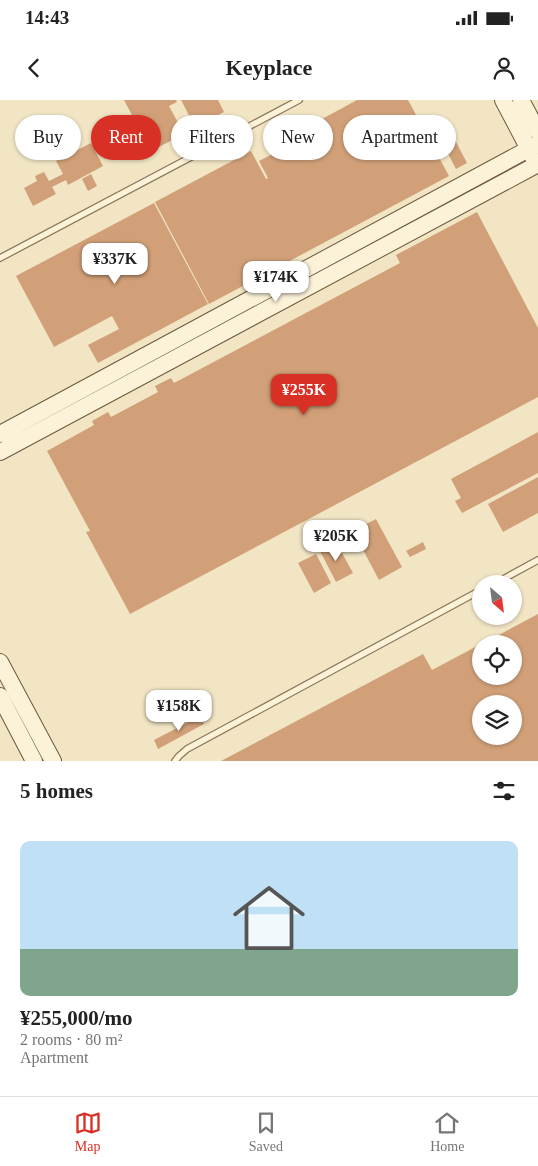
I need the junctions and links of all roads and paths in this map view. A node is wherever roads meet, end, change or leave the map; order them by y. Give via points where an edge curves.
1 (299, 100) edge
2 (503, 100) edge
3 (521, 100) edge
4 (538, 132) edge
5 (533, 146) edge
6 (538, 165) edge
7 (0, 258) edge
8 (0, 434) edge
9 (0, 452) edge
10 (538, 560) edge
11 (510, 575) edge
12 (472, 595) edge
13 (0, 662) edge
14 (0, 696) edge
15 (34, 761) edge
16 (53, 761) edge
17 (175, 761) edge

1 - 7 lane
2 - 5 street
3 - 4 street
5 - 6 street
5 - 8 street
6 - 9 street
10 - 11 lane
12 - 17 lane via 187,749
13 - 16 street
14 - 15 street

